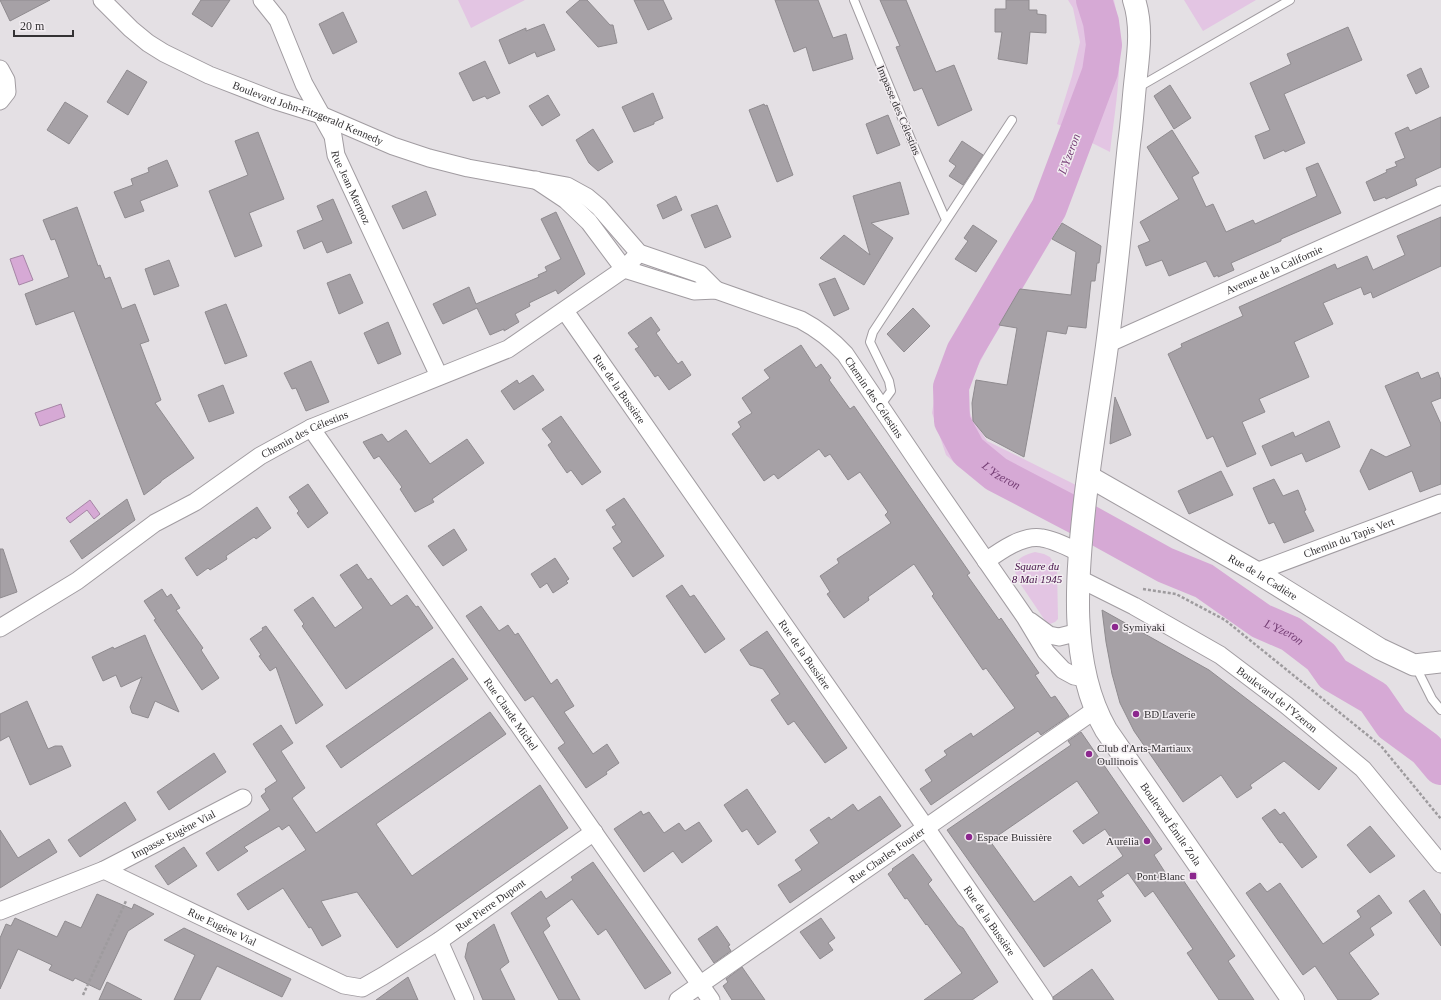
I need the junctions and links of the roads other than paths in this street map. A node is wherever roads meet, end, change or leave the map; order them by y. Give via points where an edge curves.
1 (102, 0) edge
2 (262, 0) edge
3 (854, 0) edge
4 (1134, 0) edge
5 (1290, 0) edge
6 (0, 69) edge
7 (1135, 90) junction
8 (0, 101) edge
9 (321, 115) junction
10 (1012, 120) dead end
11 (536, 180) junction
12 (1441, 195) edge
13 (946, 220) junction
14 (639, 253) junction
15 (624, 269) junction
16 (716, 290) junction
17 (565, 311) junction
18 (1107, 344) junction
19 (439, 376) junction
20 (880, 406) junction
21 (311, 428) junction
22 (1088, 483) junction
23 (1441, 503) edge
24 (1080, 546) junction
25 (986, 561) junction
26 (1256, 572) junction
27 (1078, 578) junction
28 (1025, 617) junction
29 (0, 628) edge
30 (1079, 632) junction
31 (1441, 662) edge
32 (1414, 665) junction
33 (1086, 678) junction
34 (1096, 710) junction
35 (1441, 710) edge
36 (243, 798) dead end
37 (926, 827) junction
38 (594, 832) junction
39 (1441, 864) edge
40 (104, 870) junction
41 (0, 911) edge
42 (439, 941) junction
43 (700, 984) junction
44 (465, 1000) edge
45 (678, 1000) edge
46 (711, 1000) edge
47 (1044, 1000) edge
48 (1293, 1000) edge

1 - 9 street, Boulevard John-Fitzgerald Kennedy via 131,29 164,53 209,75
2 - 9 street, Rue Jean Mermoz via 278,20 304,84
3 - 13 lane, Impasse des Célestins
4 - 7 main road, Boulevard Émile Zola via 1139,44
5 - 7 lane
6 - 8 street via 6,80 7,92
7 - 18 main road, Boulevard Émile Zola
9 - 11 street, Boulevard John-Fitzgerald Kennedy via 393,146 429,158
9 - 19 street, Rue Jean Mermoz via 333,136 336,155
10 - 13 lane
11 - 14 street, Boulevard John-Fitzgerald Kennedy via 567,186 587,197
11 - 15 street, Boulevard John-Fitzgerald Kennedy via 566,200 589,222
12 - 18 street, Avenue de la Californie
13 - 20 lane via 873,332 870,342 890,381 891,391
14 - 15 street, Chemin des Célestins
14 - 16 street, Chemin des Célestins via 700,274
15 - 16 street, Chemin des Célestins via 694,291
15 - 17 street, Chemin des Célestins
16 - 20 street, Chemin des Célestins via 801,320 821,332 845,354
17 - 19 street, Chemin des Célestins via 508,349
17 - 37 street, Rue de la Bussière
18 - 22 main road, Boulevard Émile Zola
19 - 21 street, Chemin des Célestins
20 - 25 street, Chemin des Célestins
21 - 29 street, Chemin des Célestins via 260,456 195,502 155,523 77,581
21 - 38 street, Rue Claude Michel
22 - 24 main road, Boulevard Émile Zola
22 - 26 street, Rue de la Cadière
23 - 26 street, Chemin du Tapis Vert
24 - 25 street via 1040,537 1027,539 1007,547
24 - 27 main road, Boulevard Émile Zola
25 - 28 street, Chemin des Célestins
26 - 32 street, Rue de la Cadière via 1380,649
27 - 30 main road, Boulevard Émile Zola
27 - 39 street, Boulevard de l'Yzeron via 1134,606 1220,655 1286,705 1363,769
28 - 30 street, Chemin des Célestins via 1049,635 1059,637
28 - 33 street, Chemin des Célestins via 1053,661 1074,676
30 - 33 main road, Boulevard Émile Zola
31 - 32 street
32 - 35 lane via 1432,699
33 - 34 main road, Boulevard Émile Zola
34 - 37 street, Rue Charles Fourier
34 - 48 main road, Boulevard Émile Zola via 1120,751
36 - 40 street, Impasse Eugène Vial
37 - 43 street, Rue Charles Fourier
37 - 47 street, Rue de la Bussière
38 - 42 street, Rue Pierre Dupont
38 - 43 street, Rue Claude Michel
40 - 41 street
40 - 42 street, Rue Eugène Vial via 344,985 362,988
42 - 44 street
43 - 45 street, Rue Charles Fourier
43 - 46 street, Rue Claude Michel

